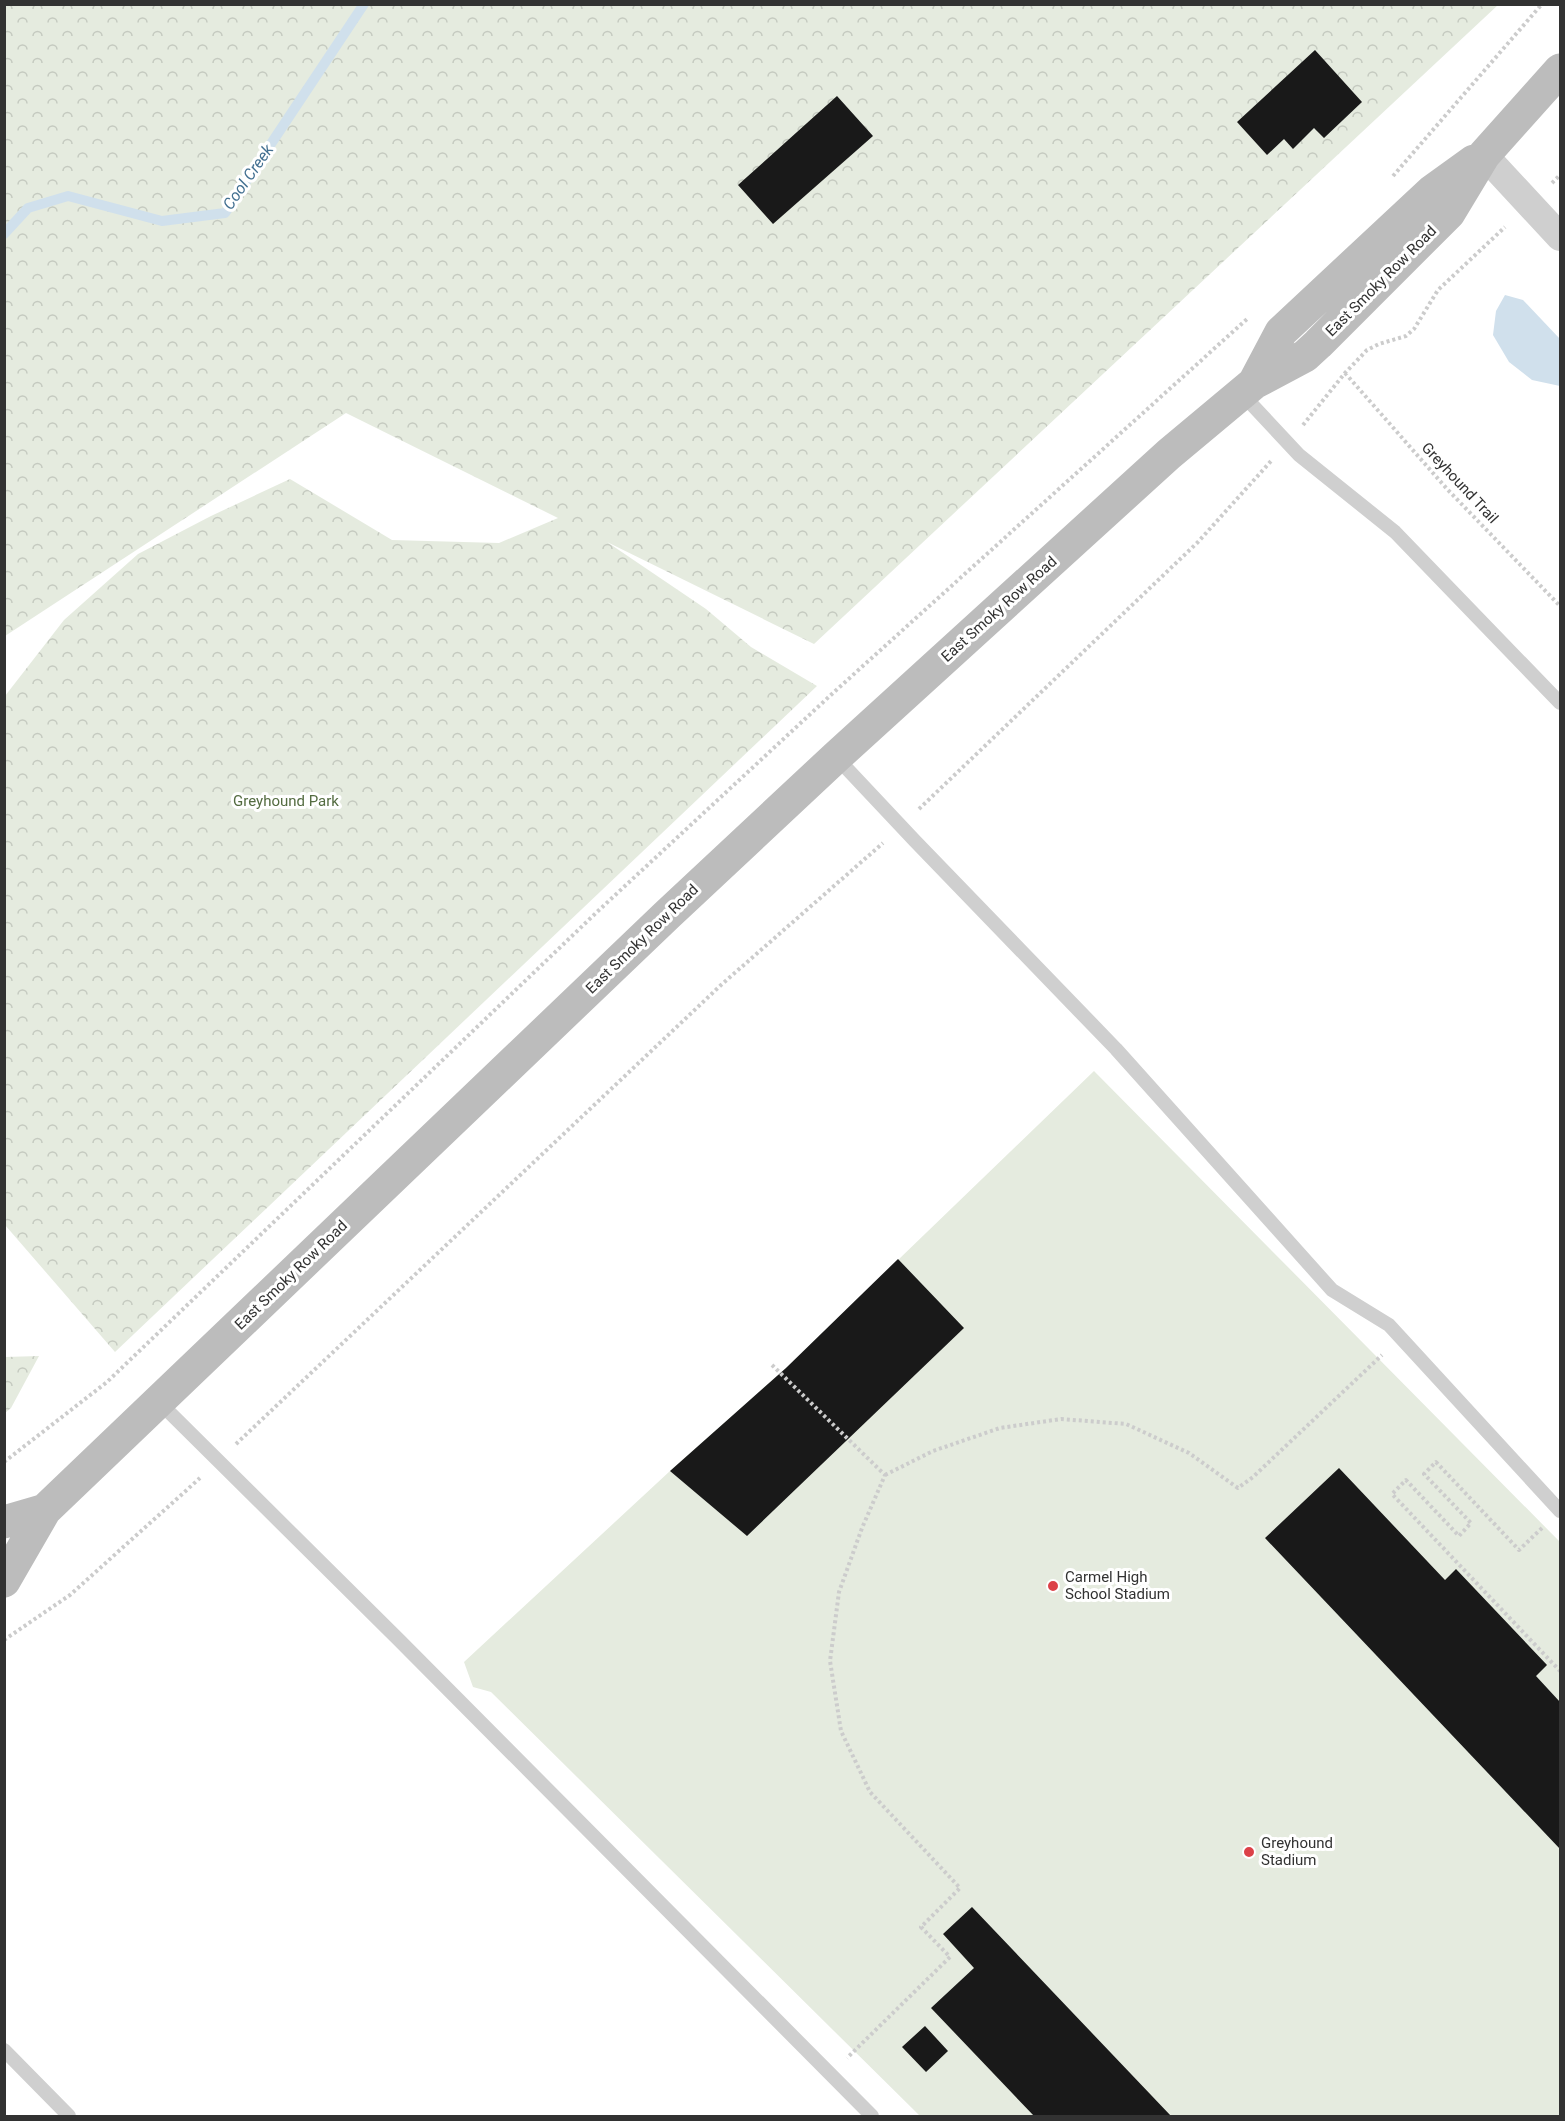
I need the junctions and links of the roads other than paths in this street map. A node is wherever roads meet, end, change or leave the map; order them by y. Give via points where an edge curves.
1 (1560, 70) edge
2 (1484, 155) junction
3 (1560, 237) edge
4 (1248, 389) junction
5 (1560, 703) edge
6 (836, 757) junction
7 (159, 1402) junction
8 (45, 1510) junction
9 (1560, 1511) edge
10 (4, 1522) edge
11 (4, 1581) edge
12 (4, 2050) edge
13 (69, 2116) edge
14 (872, 2116) edge

1 - 2 street, East Smoky Row Road
2 - 3 street
2 - 4 street, East Smoky Row Road via 1449,213 1343,320 1305,356
4 - 5 lane via 1299,455 1395,532
4 - 6 street, East Smoky Row Road via 1169,454
6 - 7 street, East Smoky Row Road
6 - 9 lane via 1116,1049 1332,1290 1389,1325
7 - 8 street, East Smoky Row Road
7 - 14 lane
8 - 10 street, East Smoky Row Road
8 - 11 street, East Smoky Row Road
12 - 13 lane

